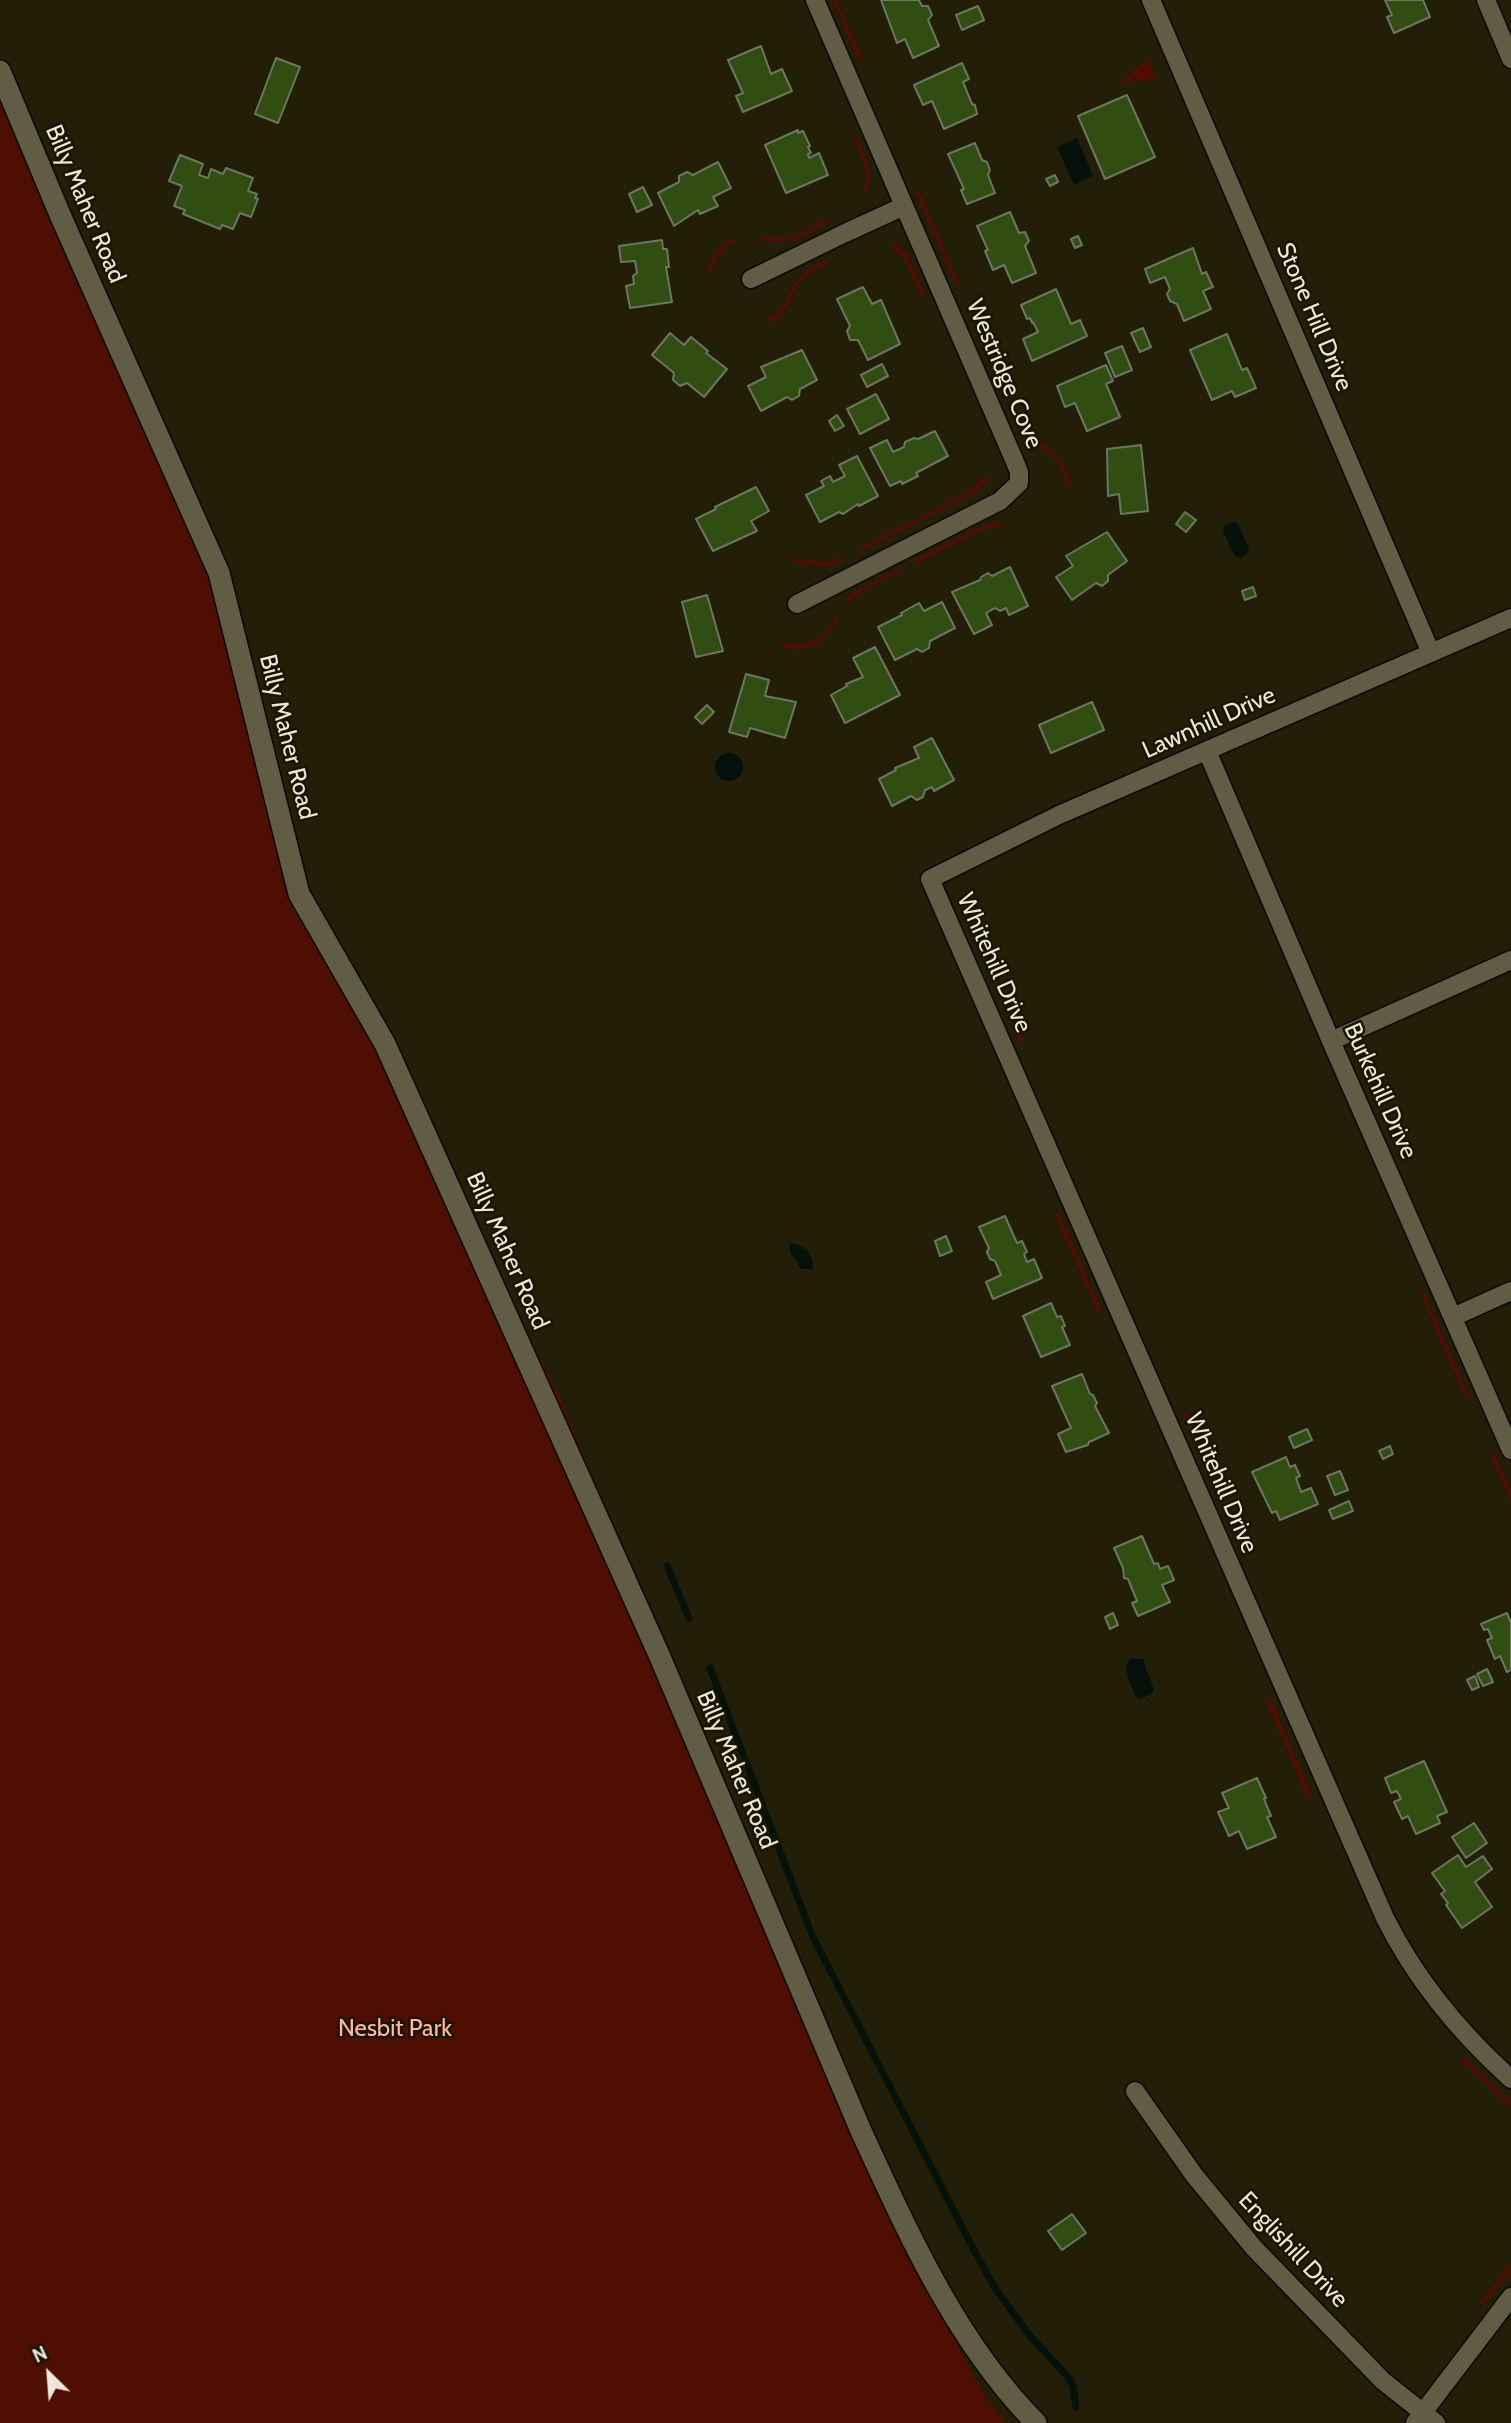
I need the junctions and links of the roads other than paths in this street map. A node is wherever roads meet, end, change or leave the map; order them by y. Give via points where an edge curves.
1 (815, 0) edge
2 (1151, 0) edge
3 (1486, 0) edge
4 (1511, 59) edge
5 (0, 71) edge
6 (904, 206) junction
7 (751, 279) dead end
8 (797, 604) dead end
9 (1511, 618) edge
10 (1431, 653) junction
11 (1207, 751) junction
12 (930, 879) joint
13 (1511, 961) edge
14 (1331, 1041) junction
15 (1511, 1292) edge
16 (1453, 1317) junction
17 (1511, 1450) edge
18 (1511, 2079) edge
19 (1135, 2091) dead end
20 (1511, 2297) edge
21 (1424, 2420) edge
22 (1036, 2423) edge

1 - 6 street
2 - 10 street, Stone Hill Drive
3 - 4 street
5 - 22 main road, Billy Maher Road via 219,573 299,894 385,1044 660,1657 888,2190 948,2307
6 - 7 street
6 - 8 street, Westridge Cove via 1020,483 1000,501
9 - 10 street, Lawnhill Drive
10 - 11 street, Lawnhill Drive
11 - 12 street, Lawnhill Drive via 1059,815
11 - 14 street, Burkehill Drive
12 - 18 street, Whitehill Drive via 1385,1917 1428,1990
13 - 14 street
14 - 16 street, Burkehill Drive
15 - 16 street
16 - 17 street, Burkehill Drive
19 - 21 street, Englishill Drive via 1194,2175 1254,2248
20 - 21 street

